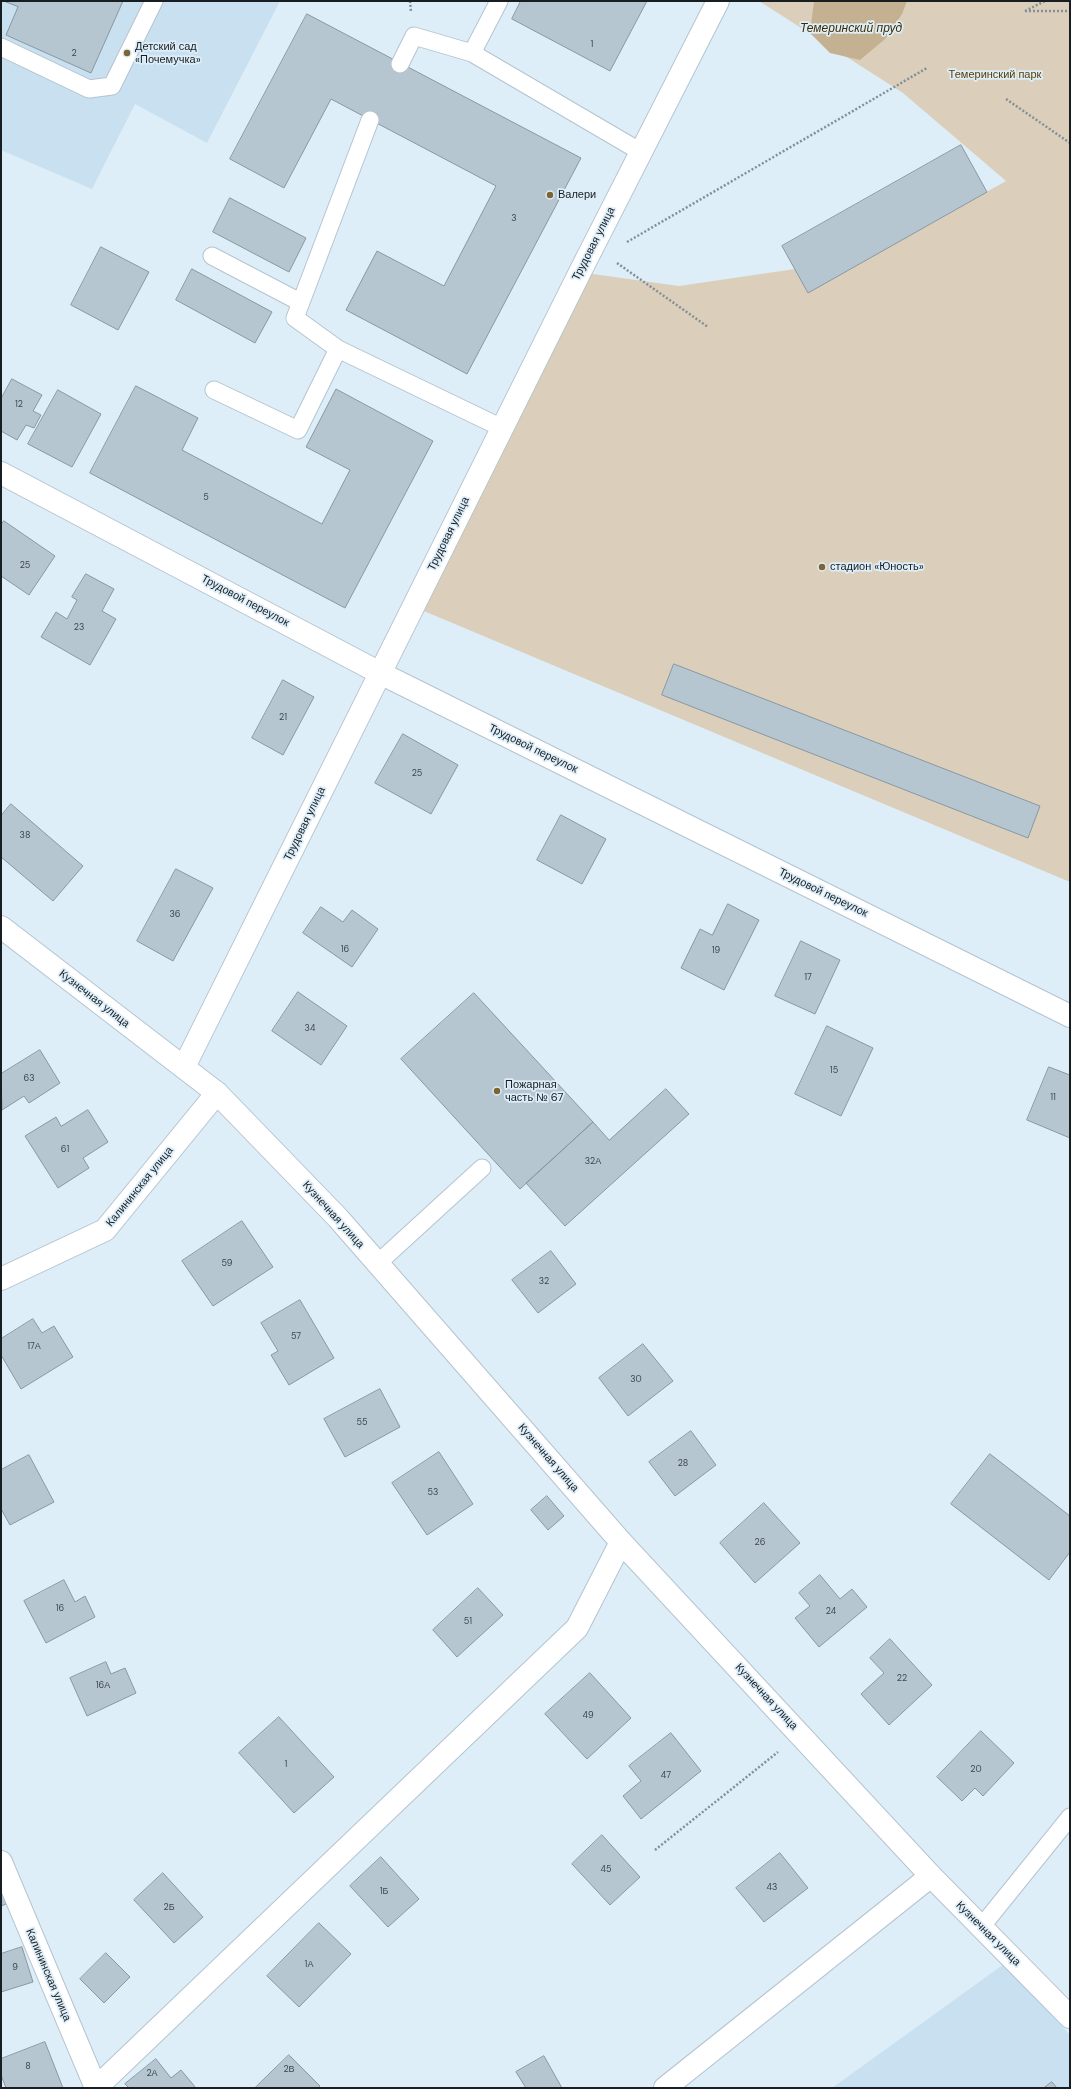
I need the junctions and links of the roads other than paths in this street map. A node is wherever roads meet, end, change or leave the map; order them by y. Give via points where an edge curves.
1 (154, 1) edge
2 (499, 1) edge
3 (718, 1) edge
4 (1, 47) edge
5 (472, 53) junction
6 (400, 64) dead end
7 (370, 120) dead end
8 (641, 152) junction
9 (212, 256) dead end
10 (300, 302) junction
11 (338, 349) junction
12 (214, 390) dead end
13 (502, 428) junction
14 (1, 473) edge
15 (380, 672) junction
16 (1, 927) edge
17 (1070, 1016) edge
18 (184, 1067) junction
19 (217, 1093) junction
20 (482, 1168) dead end
21 (377, 1264) junction
22 (1, 1279) edge
23 (621, 1542) junction
24 (1070, 1817) edge
25 (1, 1862) edge
26 (931, 1876) junction
27 (982, 1926) junction
28 (1070, 2017) edge
29 (96, 2088) edge
30 (665, 2088) edge

1 - 4 lane via 112,86 88,90
2 - 5 lane
3 - 8 street, Трудовая улица
5 - 6 lane via 414,36
5 - 8 lane
7 - 10 lane
8 - 13 street, Трудовая улица
9 - 10 lane
10 - 11 lane via 295,318
11 - 12 lane via 298,430
11 - 13 lane
13 - 15 street, Трудовая улица
14 - 15 street, Трудовой переулок
15 - 17 street, Трудовой переулок
15 - 18 street, Трудовая улица
16 - 18 street, Кузнечная улица
18 - 19 street, Кузнечная улица
19 - 21 street, Кузнечная улица via 338,1218
19 - 22 street, Калининская улица via 105,1230
20 - 21 lane
21 - 23 street, Кузнечная улица
23 - 26 street, Кузнечная улица
23 - 29 street via 577,1628
24 - 27 lane
25 - 29 street, Калининская улица
26 - 27 street, Кузнечная улица
26 - 30 street
27 - 28 street, Кузнечная улица

